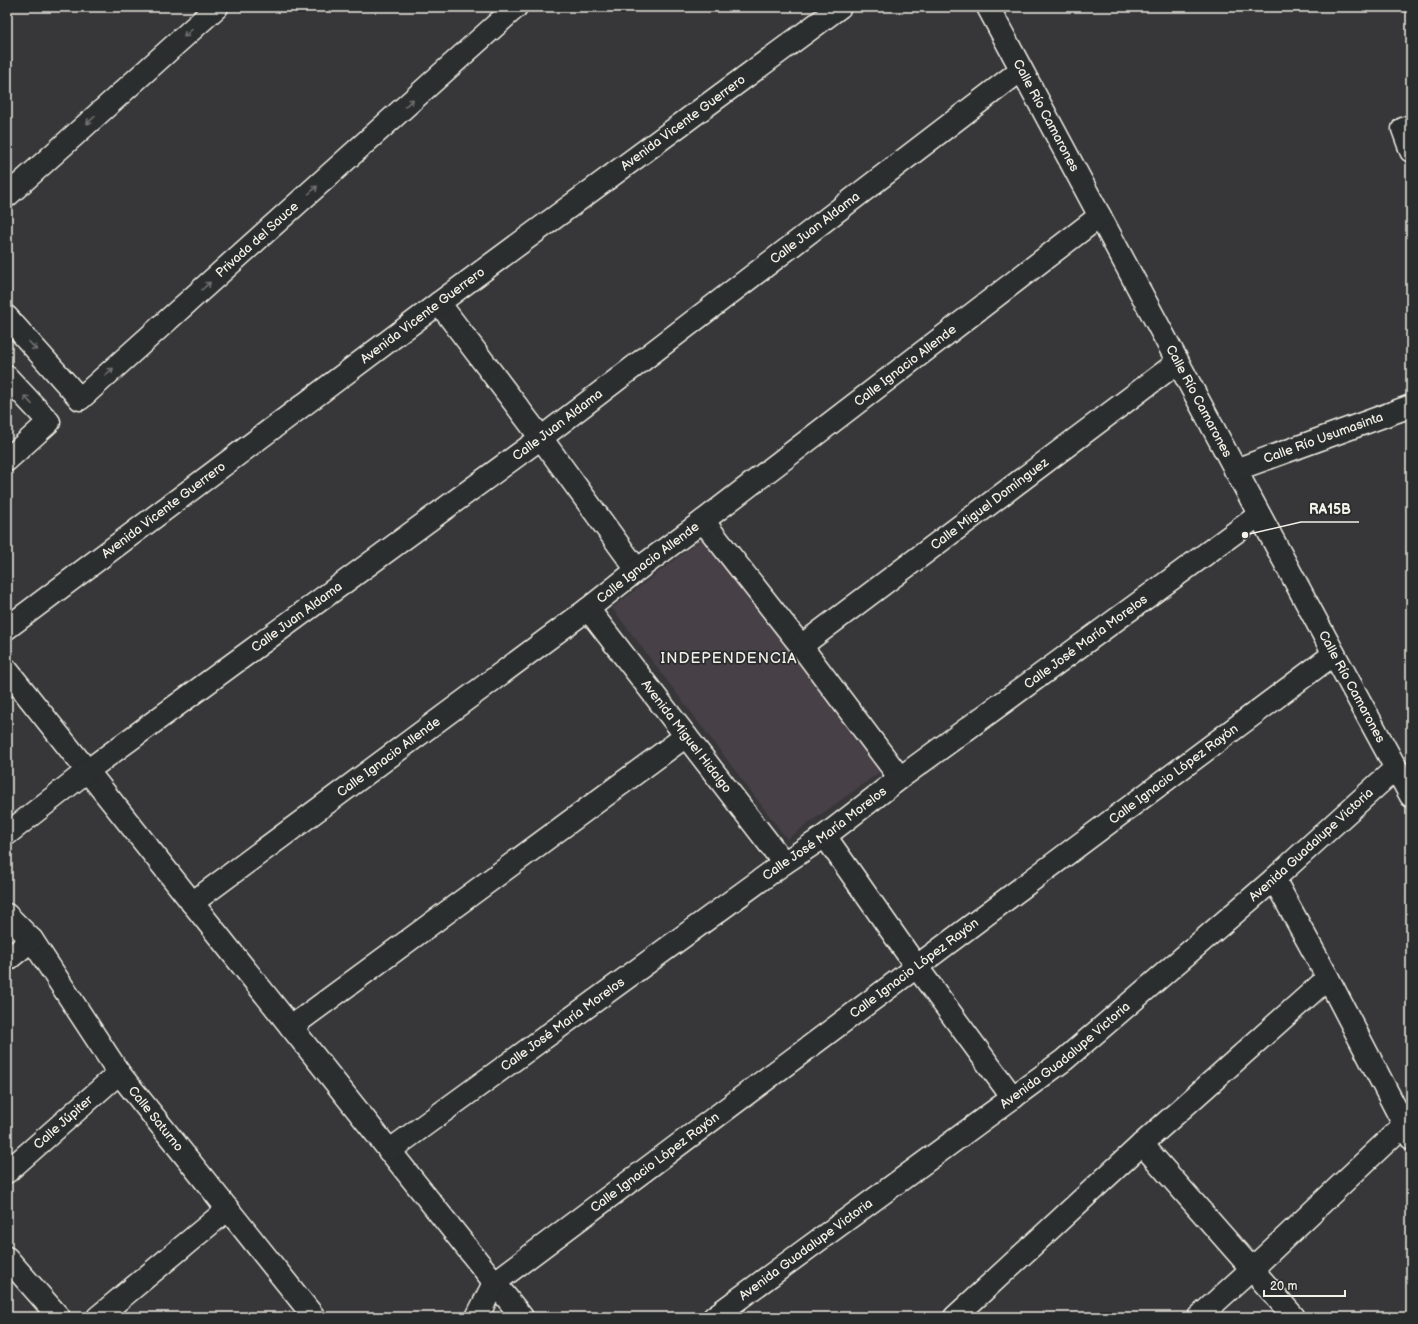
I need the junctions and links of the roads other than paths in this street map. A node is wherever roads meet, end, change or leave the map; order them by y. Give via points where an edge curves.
1 (217, 7) edge
2 (516, 7) edge
3 (840, 7) edge
4 (988, 7) edge
5 (1021, 70) junction
6 (1411, 126) edge
7 (1411, 151) edge
8 (7, 196) edge
9 (1100, 216) junction
10 (439, 303) junction
11 (7, 317) edge
12 (1178, 362) junction
13 (7, 377) edge
14 (1411, 406) edge
15 (541, 438) junction
16 (7, 460) edge
17 (1235, 470) junction
18 (1259, 515) junction
19 (703, 521) junction
20 (637, 570) junction
21 (588, 609) junction
22 (7, 628) edge
23 (801, 646) junction
24 (1334, 654) junction
25 (7, 670) edge
26 (686, 736) junction
27 (1396, 768) junction
28 (87, 771) junction
29 (900, 778) junction
30 (1411, 796) edge
31 (7, 834) edge
32 (825, 836) junction
33 (784, 863) junction
34 (1274, 879) junction
35 (192, 903) junction
36 (7, 915) edge
37 (32, 940) junction
38 (7, 960) edge
39 (916, 966) junction
40 (1328, 978) junction
41 (291, 1027) junction
42 (119, 1073) junction
43 (1013, 1098) junction
44 (1409, 1128) edge
45 (1142, 1144) junction
46 (389, 1151) junction
47 (7, 1172) edge
48 (228, 1209) junction
49 (7, 1258) edge
50 (1253, 1268) junction
51 (494, 1282) junction
52 (58, 1317) edge
53 (98, 1317) edge
54 (314, 1317) edge
55 (477, 1317) edge
56 (522, 1317) edge
57 (714, 1317) edge
58 (955, 1317) edge
59 (1199, 1317) edge
60 (1294, 1317) edge

1 -> 8 street
11 -> 2 street, Privada del Sauce via 80,398
3 - 10 street, Avenida Vicente Guerrero
4 - 5 street, Calle Río Camarones
5 - 9 street, Calle Río Camarones
5 - 15 street, Calle Juan Aldama
6 - 7 street via 1403,129
9 - 12 street, Calle Río Camarones
9 - 19 street, Calle Ignacio Allende
10 - 15 street
10 - 22 street, Avenida Vicente Guerrero
12 - 17 street, Calle Río Camarones
12 - 23 street, Calle Miguel Domínguez
16 -> 13 street via 49,422
14 - 17 street, Calle Río Usumasinta
15 - 20 street
15 - 28 street, Calle Juan Aldama
17 - 18 street, Calle Río Camarones
18 - 24 street, Calle Río Camarones
18 - 29 street, Calle José María Morelos
19 - 20 street, Calle Ignacio Allende
19 - 23 street
20 - 21 street, Calle Ignacio Allende
21 - 26 street, Avenida Miguel Hidalgo
21 - 35 street, Calle Ignacio Allende
23 - 29 street
24 - 27 street, Calle Río Camarones
24 - 39 street, Calle Ignacio López Rayón
25 - 28 street
26 - 33 street, Avenida Miguel Hidalgo
26 - 41 street
27 - 30 street, Calle Río Camarones
27 - 34 street, Avenida Guadalupe Victoria
28 - 31 street, Calle Juan Aldama
28 - 35 street
29 - 32 street, Calle José María Morelos
32 - 33 street, Calle José María Morelos
32 - 39 street
33 - 46 street, Calle José María Morelos
34 - 40 street
34 - 43 street, Avenida Guadalupe Victoria via 1064,1060
35 - 41 street
36 - 37 street, Calle Saturno
37 - 38 street
37 - 42 street, Calle Saturno
39 - 43 street
39 - 51 street, Calle Ignacio López Rayón
40 - 44 street
40 - 45 street
41 - 46 street
42 - 47 street, Calle Júpiter
42 - 48 street, Calle Saturno
43 - 57 street, Avenida Guadalupe Victoria
44 - 50 street
45 - 50 street
45 - 58 street
46 - 51 street
48 - 53 street
48 - 54 street, Calle Saturno
49 - 52 street
50 - 59 street
50 - 60 street
51 - 55 street
51 - 56 street

